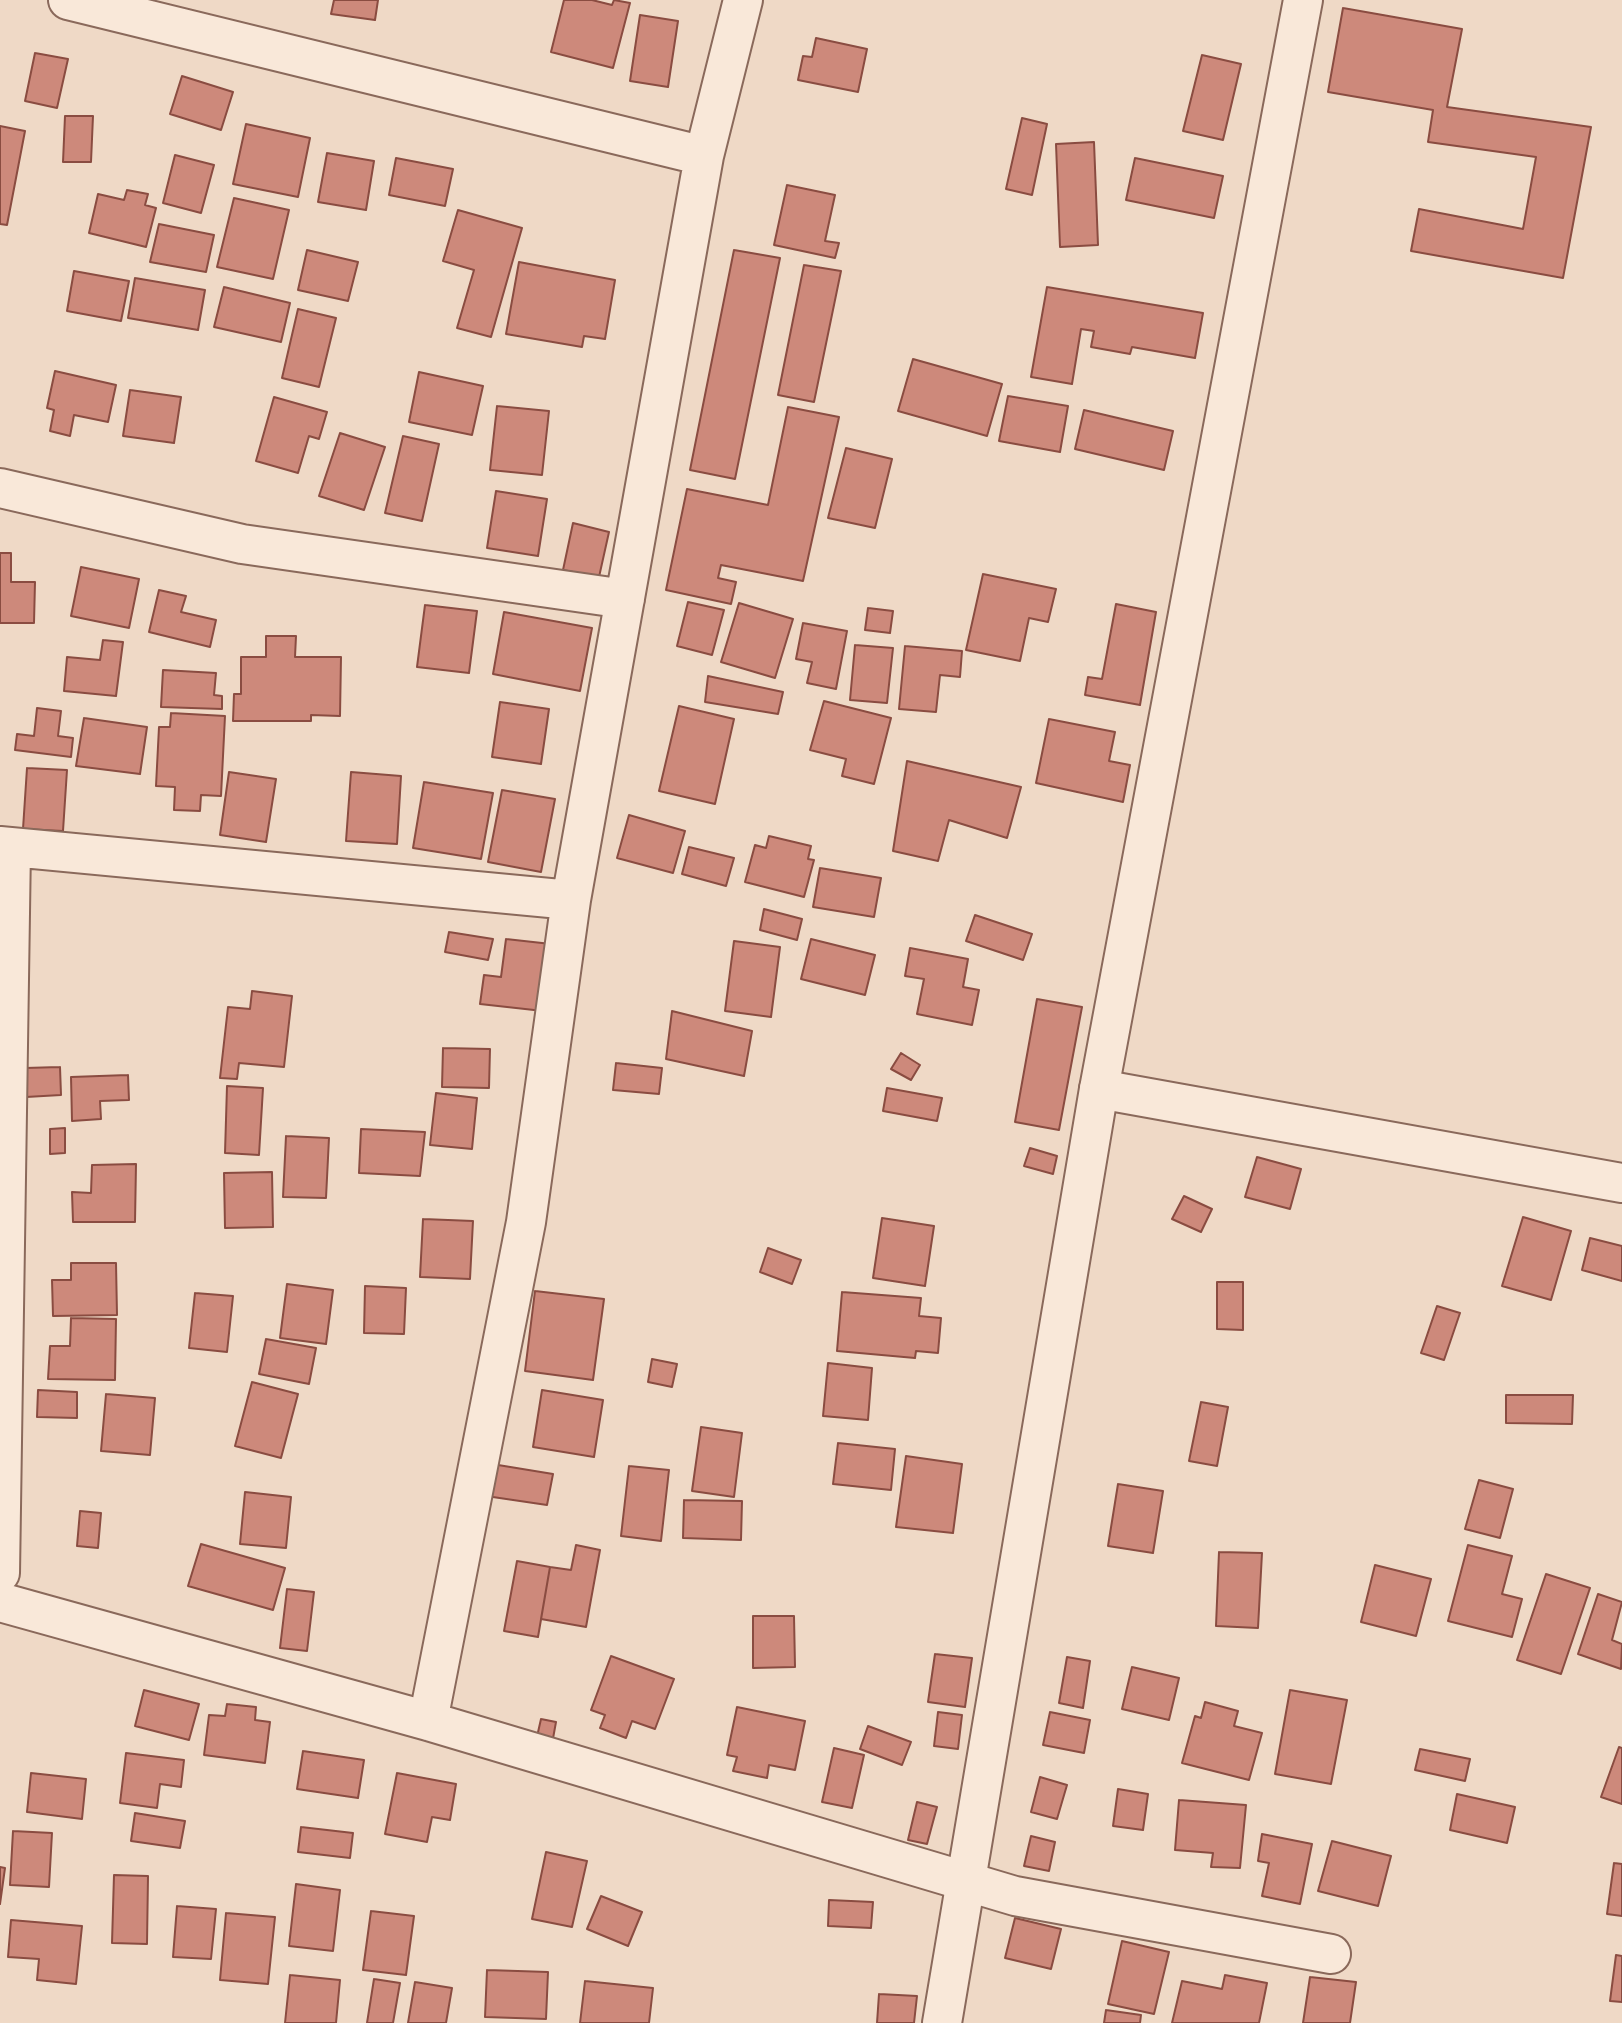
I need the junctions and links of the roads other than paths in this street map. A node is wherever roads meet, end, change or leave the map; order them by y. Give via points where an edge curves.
1 (68, 0) edge
2 (743, 0) edge
3 (1304, 0) edge
4 (704, 156) junction
5 (0, 488) edge
6 (625, 598) junction
7 (5, 846) edge
8 (570, 900) junction
9 (1099, 1089) junction
10 (1622, 1183) edge
11 (0, 1573) edge
12 (0, 1602) edge
13 (428, 1721) junction
14 (965, 1881) junction
15 (1331, 1954) dead end
16 (942, 2023) edge

1 - 4 street
2 - 4 street
3 - 9 street
4 - 6 street
5 - 6 street via 242,544
6 - 8 street
7 - 8 street
7 - 11 street
8 - 13 street via 526,1222
9 - 10 street
9 - 14 street
12 - 13 street
13 - 14 street
14 - 15 street via 1133,1920
14 - 16 street

